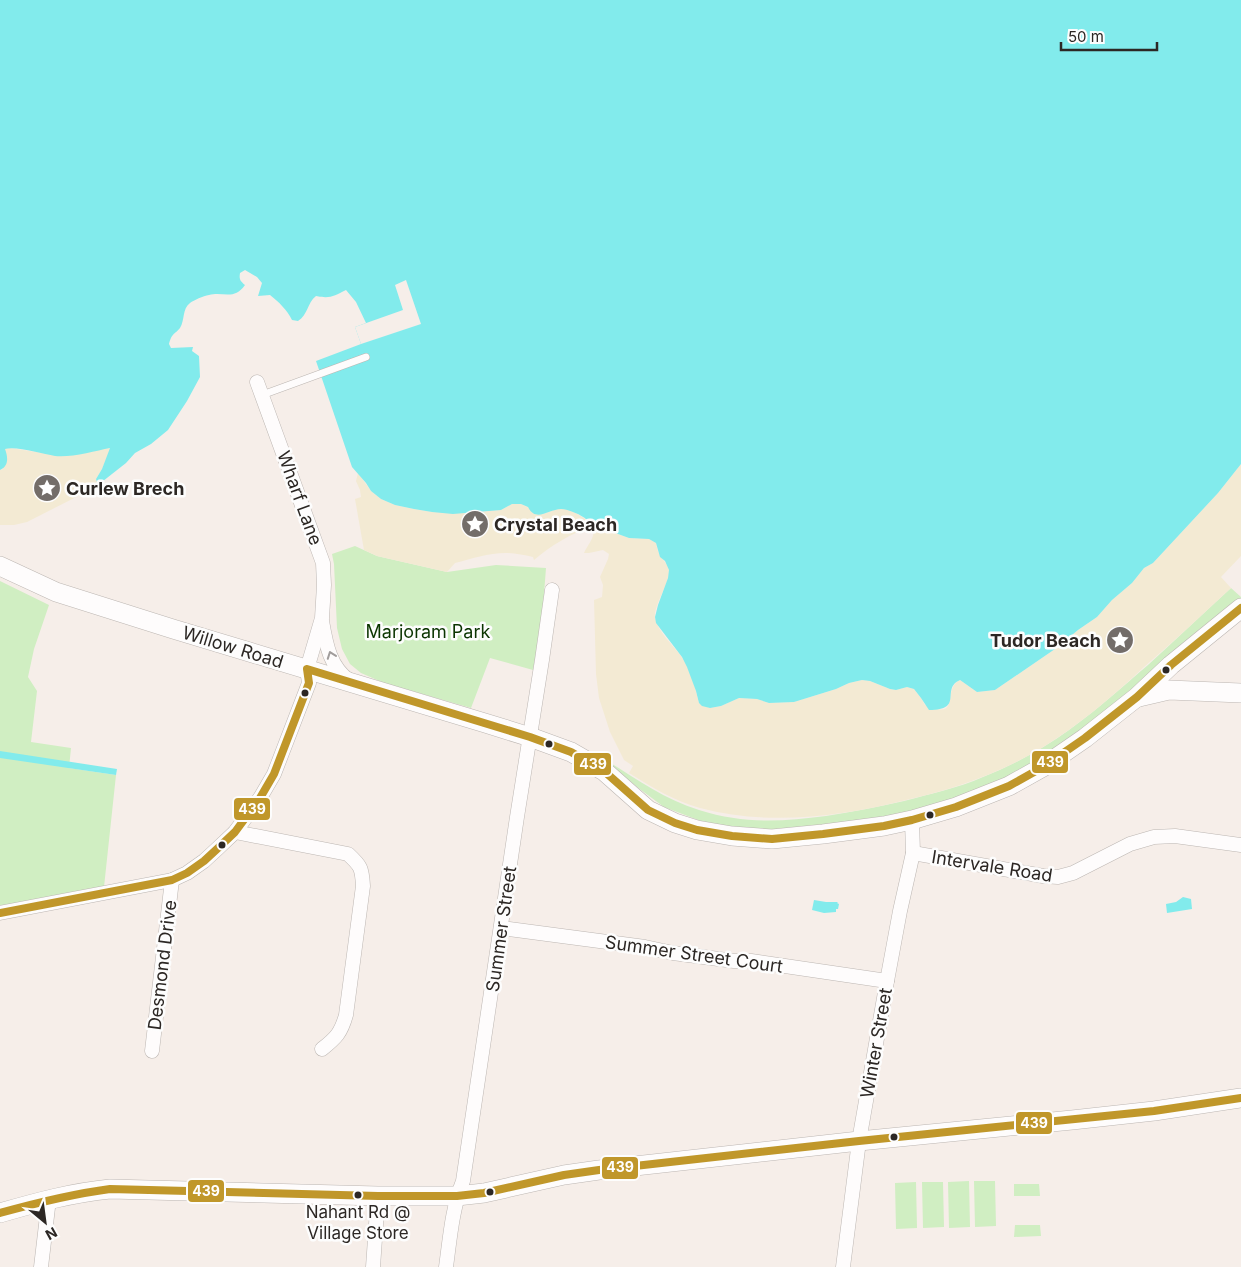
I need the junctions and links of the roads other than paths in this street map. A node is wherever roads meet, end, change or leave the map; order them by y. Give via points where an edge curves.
1 (366, 357) dead end
2 (259, 388) joint
3 (0, 566) edge
4 (552, 590) dead end
5 (1241, 608) edge
6 (322, 618) junction
7 (307, 669) junction
8 (353, 683) junction
9 (1241, 693) edge
10 (1137, 697) junction
11 (530, 737) junction
12 (912, 820) junction
13 (235, 832) junction
14 (1241, 845) edge
15 (913, 854) junction
16 (172, 880) junction
17 (0, 913) edge
18 (501, 928) junction
19 (887, 981) junction
20 (322, 1049) dead end
21 (152, 1050) dead end
22 (1241, 1098) edge
23 (859, 1141) junction
24 (378, 1196) junction
25 (457, 1196) junction
26 (49, 1199) junction
27 (0, 1213) edge
28 (42, 1267) edge
29 (373, 1267) edge
30 (446, 1267) edge
31 (843, 1267) edge

1 - 2 lane
2 - 6 street, Wharf Lane via 324,563
3 - 7 main road, Willow Road via 56,592
4 - 11 street, Summer Street
5 - 10 main road, Willow Road
6 - 7 street, Wharf Lane
8 -> 6 street, Wharf Lane via 335,667
7 - 8 main road, Willow Road
7 - 13 street, Wharf Lane via 309,683 274,774
8 - 11 main road, Willow Road
9 - 10 main road via 1169,690
10 - 12 main road, Willow Road via 1085,738 1009,786
11 - 12 main road, Willow Road via 571,752 604,771 648,810 697,830 772,839
11 - 18 street, Summer Street
12 - 15 street, Winter Street
13 - 16 street, Wharf Lane via 204,861
13 - 20 street via 348,854 362,871 363,886 346,1015 338,1035
14 - 15 street, Intervale Road via 1175,836 1154,837 1130,844 1058,878
15 - 19 street, Winter Street
16 - 17 street, Wharf Lane
16 - 21 street, Desmond Drive
18 - 19 street, Summer Street Court
18 - 25 street, Summer Street via 463,1181
19 - 23 street, Winter Street
22 - 23 main road via 1135,1113
23 - 25 main road via 599,1170
23 - 31 street, Winter Street
24 - 25 main road
24 - 26 main road via 110,1189
24 - 29 street
25 - 30 street, Summer Street
26 - 27 main road
26 - 28 street

